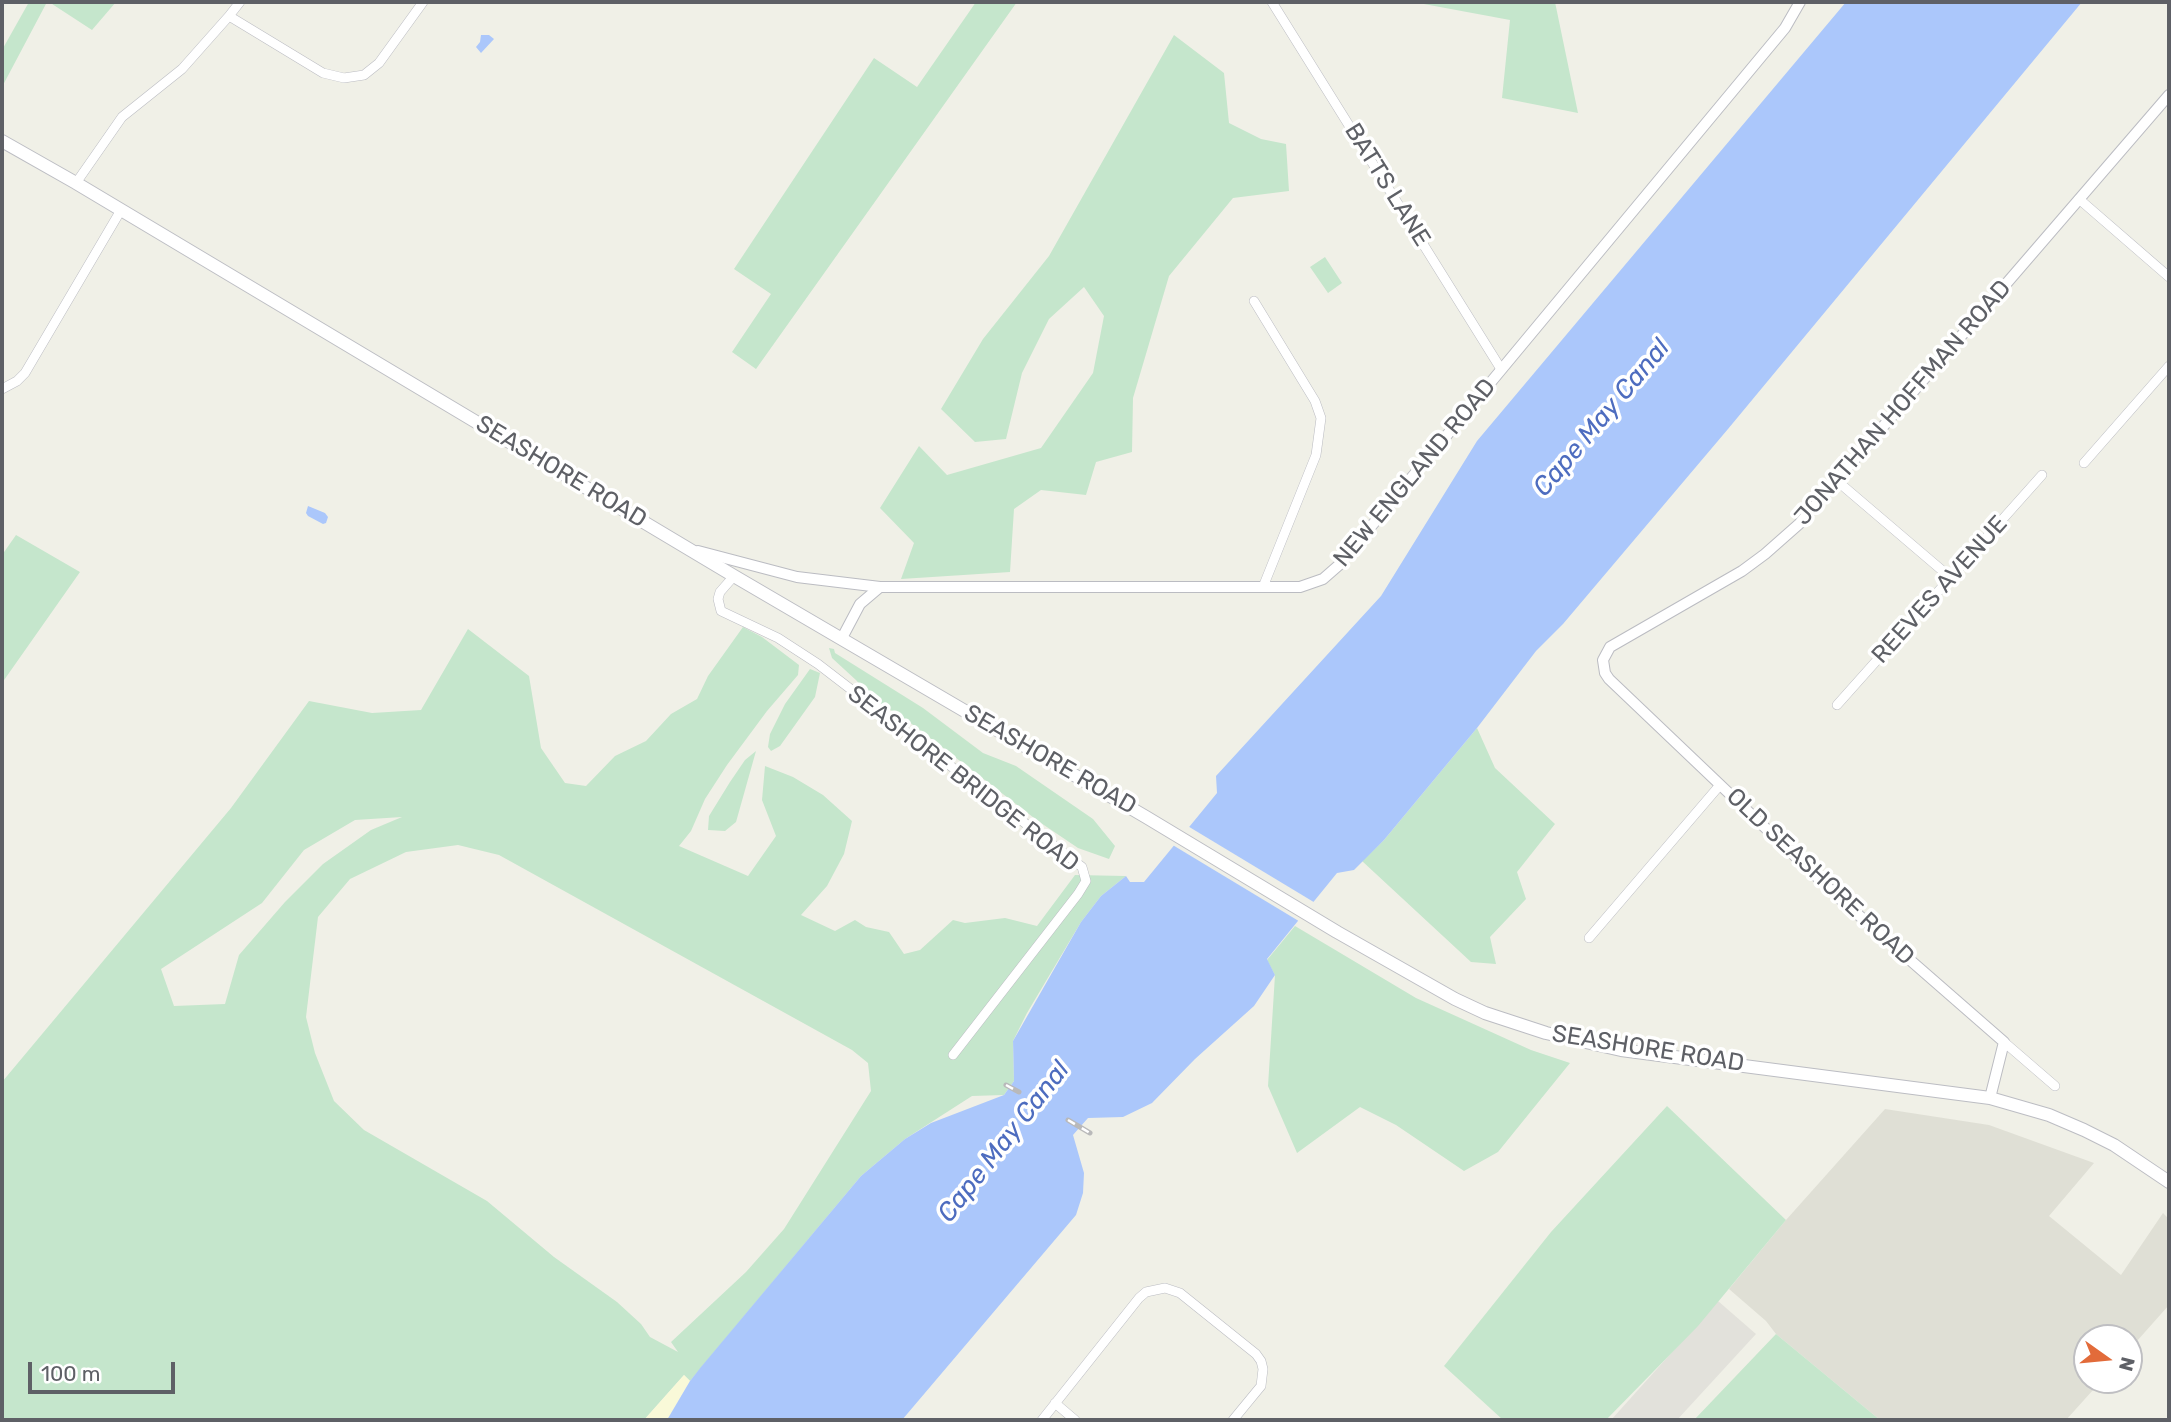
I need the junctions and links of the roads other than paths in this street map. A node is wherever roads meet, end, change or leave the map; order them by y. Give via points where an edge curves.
1 (240, 2) edge
2 (423, 2) edge
3 (1272, 2) edge
4 (1800, 2) edge
5 (229, 16) junction
6 (2169, 96) edge
7 (2, 141) edge
8 (76, 183) junction
9 (2079, 199) junction
10 (121, 210) junction
11 (2169, 277) edge
12 (1254, 301) dead end
13 (2169, 366) edge
14 (1501, 369) junction
15 (2, 389) edge
16 (2084, 463) dead end
17 (2042, 475) dead end
18 (1836, 480) junction
19 (692, 550) junction
20 (734, 576) junction
21 (1951, 578) junction
22 (880, 587) junction
23 (1263, 587) junction
24 (842, 638) junction
25 (1603, 666) joint
26 (1837, 705) dead end
27 (1720, 785) junction
28 (1589, 938) dead end
29 (2004, 1042) junction
30 (953, 1055) dead end
31 (2055, 1086) dead end
32 (1990, 1098) junction
33 (2169, 1182) edge
34 (1055, 1403) junction
35 (1042, 1420) edge
36 (1075, 1420) edge
37 (1233, 1420) edge

1 - 5 street
2 - 5 street via 379,63 364,75 344,78 323,73
3 - 14 street, BATTS LANE
4 - 14 street, NEW ENGLAND ROAD via 1785,28
5 - 8 street via 182,69 122,117
6 - 9 street, JONATHAN HOFFMAN ROAD
7 - 8 main road, SEASHORE ROAD
8 - 10 main road, SEASHORE ROAD
9 - 11 street
9 - 18 street, JONATHAN HOFFMAN ROAD
10 - 15 street via 25,373
10 - 19 main road, SEASHORE ROAD
12 - 23 street via 1321,418 1317,455
13 - 16 street
14 - 23 street, NEW ENGLAND ROAD via 1333,572 1300,587
17 - 21 street, REEVES AVENUE
18 - 21 street
18 - 25 street, JONATHAN HOFFMAN ROAD via 1799,524 1765,554 1610,647
19 - 20 main road, SEASHORE ROAD
19 - 22 street, NEW ENGLAND ROAD via 797,577
20 - 24 main road, SEASHORE ROAD
20 - 30 street, SEASHORE BRIDGE ROAD via 720,592 721,611 778,638 818,664 1082,867 1086,881
21 - 26 street, REEVES AVENUE
22 - 23 street, NEW ENGLAND ROAD
22 - 24 street via 860,604
24 - 32 main road, SEASHORE ROAD via 1337,932 1485,1013 1621,1050
25 - 27 street, OLD SEASHORE ROAD via 1609,679
27 - 28 street
27 - 29 street, OLD SEASHORE ROAD via 1839,898
29 - 31 street
29 - 32 street
32 - 33 main road, SEASHORE ROAD via 2049,1115 2114,1144
34 - 35 street
34 - 36 street
34 - 37 street via 1139,1298 1156,1289 1171,1289 1261,1361 1261,1386

